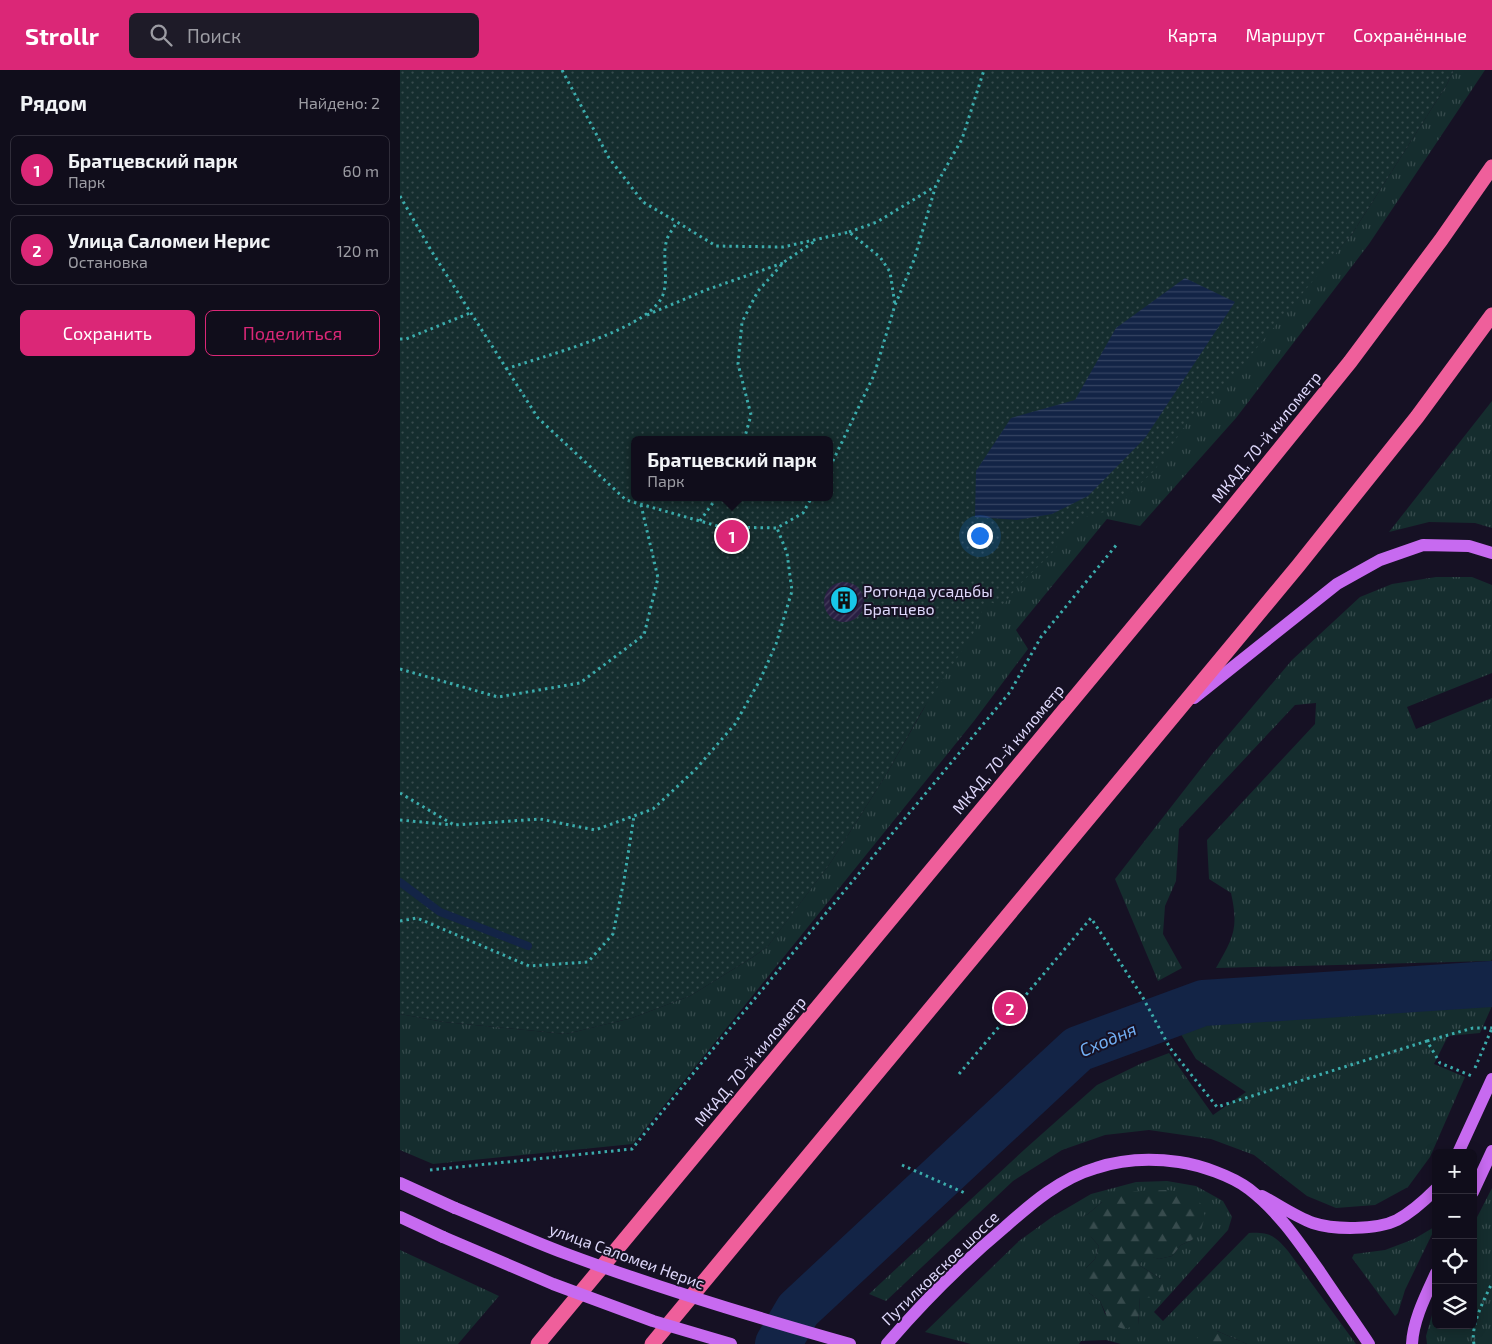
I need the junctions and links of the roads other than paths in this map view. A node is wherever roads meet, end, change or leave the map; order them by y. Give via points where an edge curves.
1 (1492, 166) edge
2 (1492, 315) edge
3 (1492, 553) edge
4 (1174, 714) junction
5 (1492, 1080) edge
6 (1460, 1149) edge
7 (1492, 1151) edge
8 (400, 1183) edge
9 (1477, 1183) edge
10 (1248, 1188) junction
11 (1432, 1193) edge
12 (400, 1217) edge
13 (1432, 1281) edge
14 (538, 1344) edge
15 (652, 1344) edge
16 (731, 1344) edge
17 (850, 1344) edge
18 (887, 1344) edge
19 (1369, 1344) edge
20 (1412, 1344) edge

1 - 14 highway, МКАД, 70-й километр via 1350,362 1227,514
2 - 4 highway via 1418,417
3 - 4 main road via 1469,546 1423,545 1380,560 1337,584
4 - 15 highway
5 - 6 main road
7 - 9 main road
8 - 17 main road, улица Саломеи Нерис, bridge via 564,1253 662,1288
10 - 11 main road via 1314,1223 1338,1228 1374,1226 1395,1220
10 - 18 main road, Путилковское шоссе via 1193,1164 1155,1159 1124,1162 1088,1171 1033,1203 982,1246 916,1310
10 - 19 main road, Путилковское шоссе via 1280,1218 1305,1250
12 - 16 main road, bridge via 553,1284 644,1318
13 - 20 main road via 1412,1334

